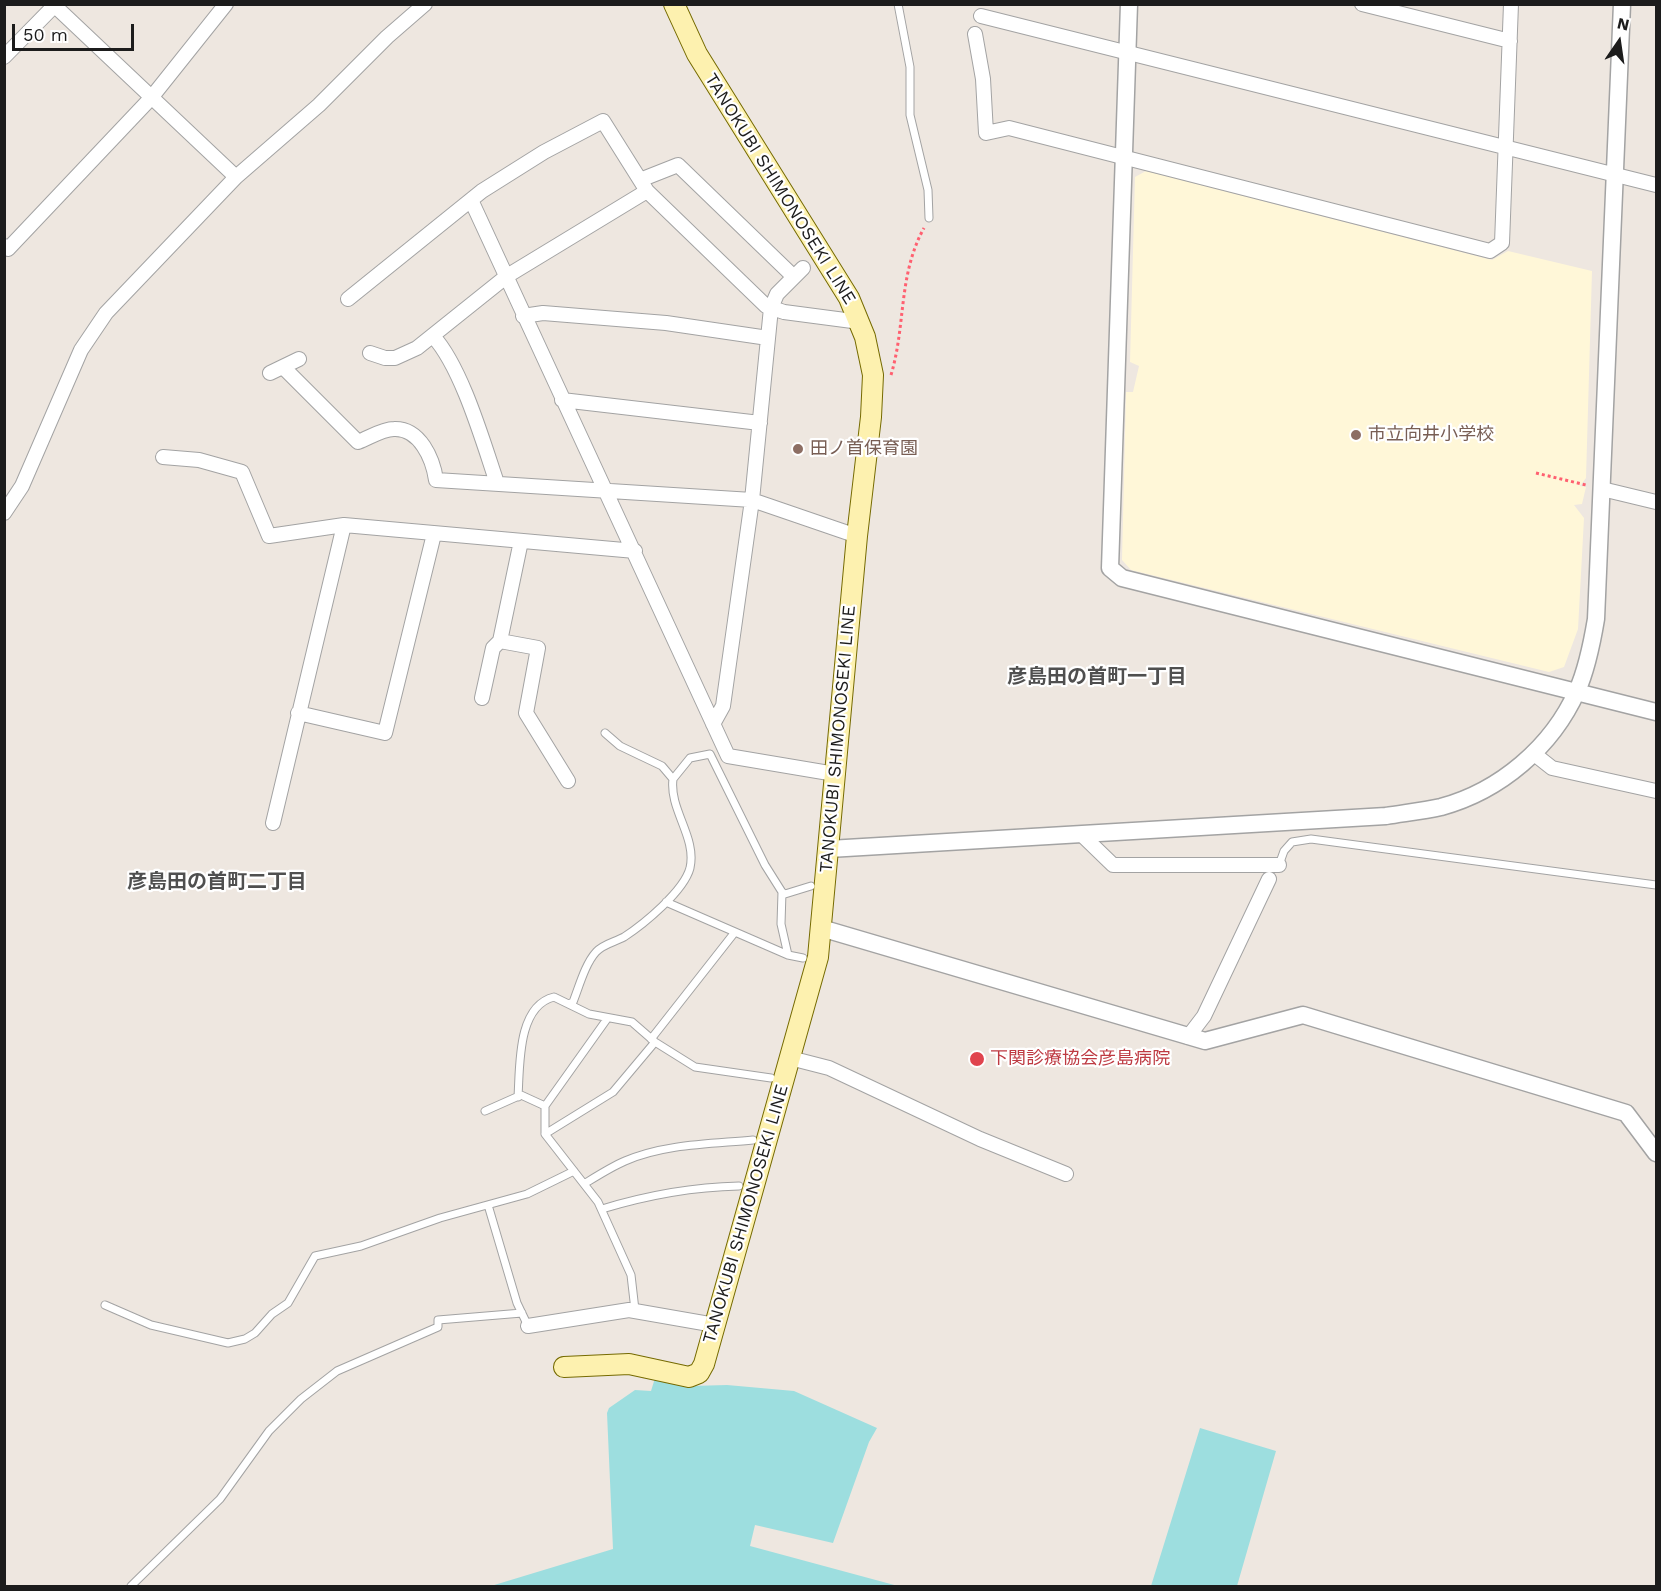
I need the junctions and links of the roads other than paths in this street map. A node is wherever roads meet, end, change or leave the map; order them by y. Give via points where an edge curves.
1 (226, 4) edge
2 (425, 4) edge
3 (674, 4) edge
4 (897, 4) edge
5 (1129, 4) edge
6 (1362, 4) edge
7 (1511, 4) edge
8 (1622, 4) edge
9 (55, 5) edge
10 (981, 16) dead end
11 (975, 34) dead end
12 (1510, 41) junction
13 (1127, 53) junction
14 (4, 57) edge
15 (151, 98) junction
16 (1506, 147) junction
17 (1125, 156) junction
18 (1615, 175) junction
19 (236, 177) junction
20 (643, 185) junction
21 (1656, 185) edge
22 (471, 200) junction
23 (929, 218) road end
24 (4, 246) edge
25 (507, 276) junction
26 (348, 299) dead end
27 (771, 308) junction
28 (523, 316) junction
29 (860, 322) junction
30 (433, 336) junction
31 (768, 338) junction
32 (370, 353) dead end
33 (300, 359) dead end
34 (562, 400) junction
35 (760, 423) junction
36 (163, 457) dead end
37 (497, 483) junction
38 (1602, 489) junction
39 (606, 490) junction
40 (752, 500) junction
41 (1656, 502) edge
42 (4, 513) edge
43 (344, 525) junction
44 (434, 534) junction
45 (857, 536) junction
46 (521, 541) junction
47 (635, 551) junction
48 (500, 641) junction
49 (1577, 692) junction
50 (482, 698) dead end
51 (1656, 712) edge
52 (298, 713) junction
53 (713, 724) junction
54 (605, 733) dead end
55 (1533, 753) junction
56 (835, 774) junction
57 (673, 779) junction
58 (568, 781) dead end
59 (1656, 791) edge
60 (273, 823) dead end
61 (1081, 834) junction
62 (829, 849) junction
63 (1279, 865) joint
64 (1269, 879) dead end
65 (1656, 885) edge
66 (811, 886) dead end
67 (782, 892) junction
68 (666, 902) junction
69 (820, 928) junction
70 (735, 932) junction
71 (788, 955) junction
72 (803, 958) dead end
73 (569, 1004) junction
74 (607, 1019) junction
75 (1188, 1037) junction
76 (653, 1041) junction
77 (790, 1058) junction
78 (771, 1078) dead end
79 (518, 1096) junction
80 (545, 1106) junction
81 (485, 1111) dead end
82 (544, 1134) junction
83 (753, 1140) dead end
84 (1656, 1153) edge
85 (574, 1171) junction
86 (1066, 1174) dead end
87 (584, 1184) junction
88 (739, 1186) dead end
89 (489, 1205) junction
90 (602, 1209) junction
91 (105, 1305) dead end
92 (635, 1310) junction
93 (525, 1319) junction
94 (715, 1325) junction
95 (564, 1367) dead end
96 (130, 1587) edge

1 - 15 street
2 - 19 street
3 - 29 main road, TANOKUBI SHIMONOSEKI LINE via 697,54 829,265
4 - 23 lane via 910,67 910,115 928,190
5 - 13 street
6 - 12 street
7 - 12 street
8 - 18 street
9 - 14 street
9 - 15 street
10 - 13 street
11 - 17 street via 986,133 1009,128
12 - 16 street
13 - 16 street
13 - 17 street
15 - 19 street
15 - 24 street via 8,249
16 - 17 street via 1502,243 1490,251
16 - 18 street
17 - 49 street via 1110,568 1122,578
18 - 21 street
18 - 38 street
19 - 42 street via 92,332 22,486
20 - 22 street via 603,121 544,152
20 - 25 street
20 - 27 street
20 - 27 street via 678,165 798,272 777,294
22 - 25 street
22 - 26 street
25 - 28 street
25 - 30 street
27 - 29 street
27 - 31 street
28 - 31 street via 543,313 666,323
28 - 34 street
29 - 45 main road, TANOKUBI SHIMONOSEKI LINE via 870,356 873,386
30 - 32 street via 403,356 385,358
30 - 37 street via 442,346 473,414
31 - 35 street
33 - 37 street via 276,370 358,442 390,429 402,430 432,456 436,480
34 - 35 street
34 - 39 street
35 - 40 street
36 - 43 street via 199,460 242,472 269,536
37 - 39 street
38 - 41 street
38 - 49 street via 1596,619
39 - 40 street
39 - 47 street
40 - 45 street
40 - 53 street via 723,706
43 - 44 street
43 - 52 street
44 - 46 street
44 - 52 street via 385,733
45 - 56 main road, TANOKUBI SHIMONOSEKI LINE
46 - 47 street
46 - 48 street
47 - 53 street
48 - 50 street via 493,648
48 - 58 street via 538,648 526,713
49 - 51 street
49 - 55 street
52 - 60 street
53 - 56 street via 728,756
54 - 57 lane via 620,746 662,766
55 - 59 street via 1552,768
55 - 61 street via 1519,767 1474,795 1429,809 1386,816
56 - 62 main road, TANOKUBI SHIMONOSEKI LINE
57 - 67 lane via 690,758 710,754
57 - 68 lane via 672,792 686,833 691,865
61 - 62 street
61 - 63 street via 1113,865
62 - 69 main road, TANOKUBI SHIMONOSEKI LINE
63 - 65 lane via 1292,842 1311,839
64 - 75 street via 1204,1016
66 - 67 lane
67 - 71 lane via 781,924
68 - 70 lane
68 - 73 lane via 638,927 598,950
69 - 75 street
69 - 77 main road, TANOKUBI SHIMONOSEKI LINE via 818,957
70 - 71 lane
70 - 76 lane
71 - 72 lane
73 - 74 lane
73 - 79 lane via 554,997 543,999 530,1016 521,1052
74 - 76 lane via 632,1022
74 - 80 lane
75 - 84 street via 1204,1041 1304,1016 1626,1113
76 - 78 lane via 695,1067
76 - 82 lane via 613,1092
77 - 86 street via 829,1068 980,1139
77 - 94 main road, TANOKUBI SHIMONOSEKI LINE
79 - 80 lane
79 - 81 lane
80 - 82 lane
82 - 85 lane
83 - 87 lane via 643,1154
85 - 87 lane
85 - 89 lane via 541,1189
87 - 90 lane
88 - 90 lane via 673,1190
89 - 91 lane via 361,1246 315,1256 288,1303 255,1333 237,1342 151,1325
89 - 93 lane
90 - 92 lane via 631,1275
92 - 93 street
92 - 94 street
93 - 96 lane via 438,1320 438,1327 337,1371 269,1431 220,1499
94 - 95 main road, TANOKUBI SHIMONOSEKI LINE via 704,1365 699,1373 689,1377 629,1364

